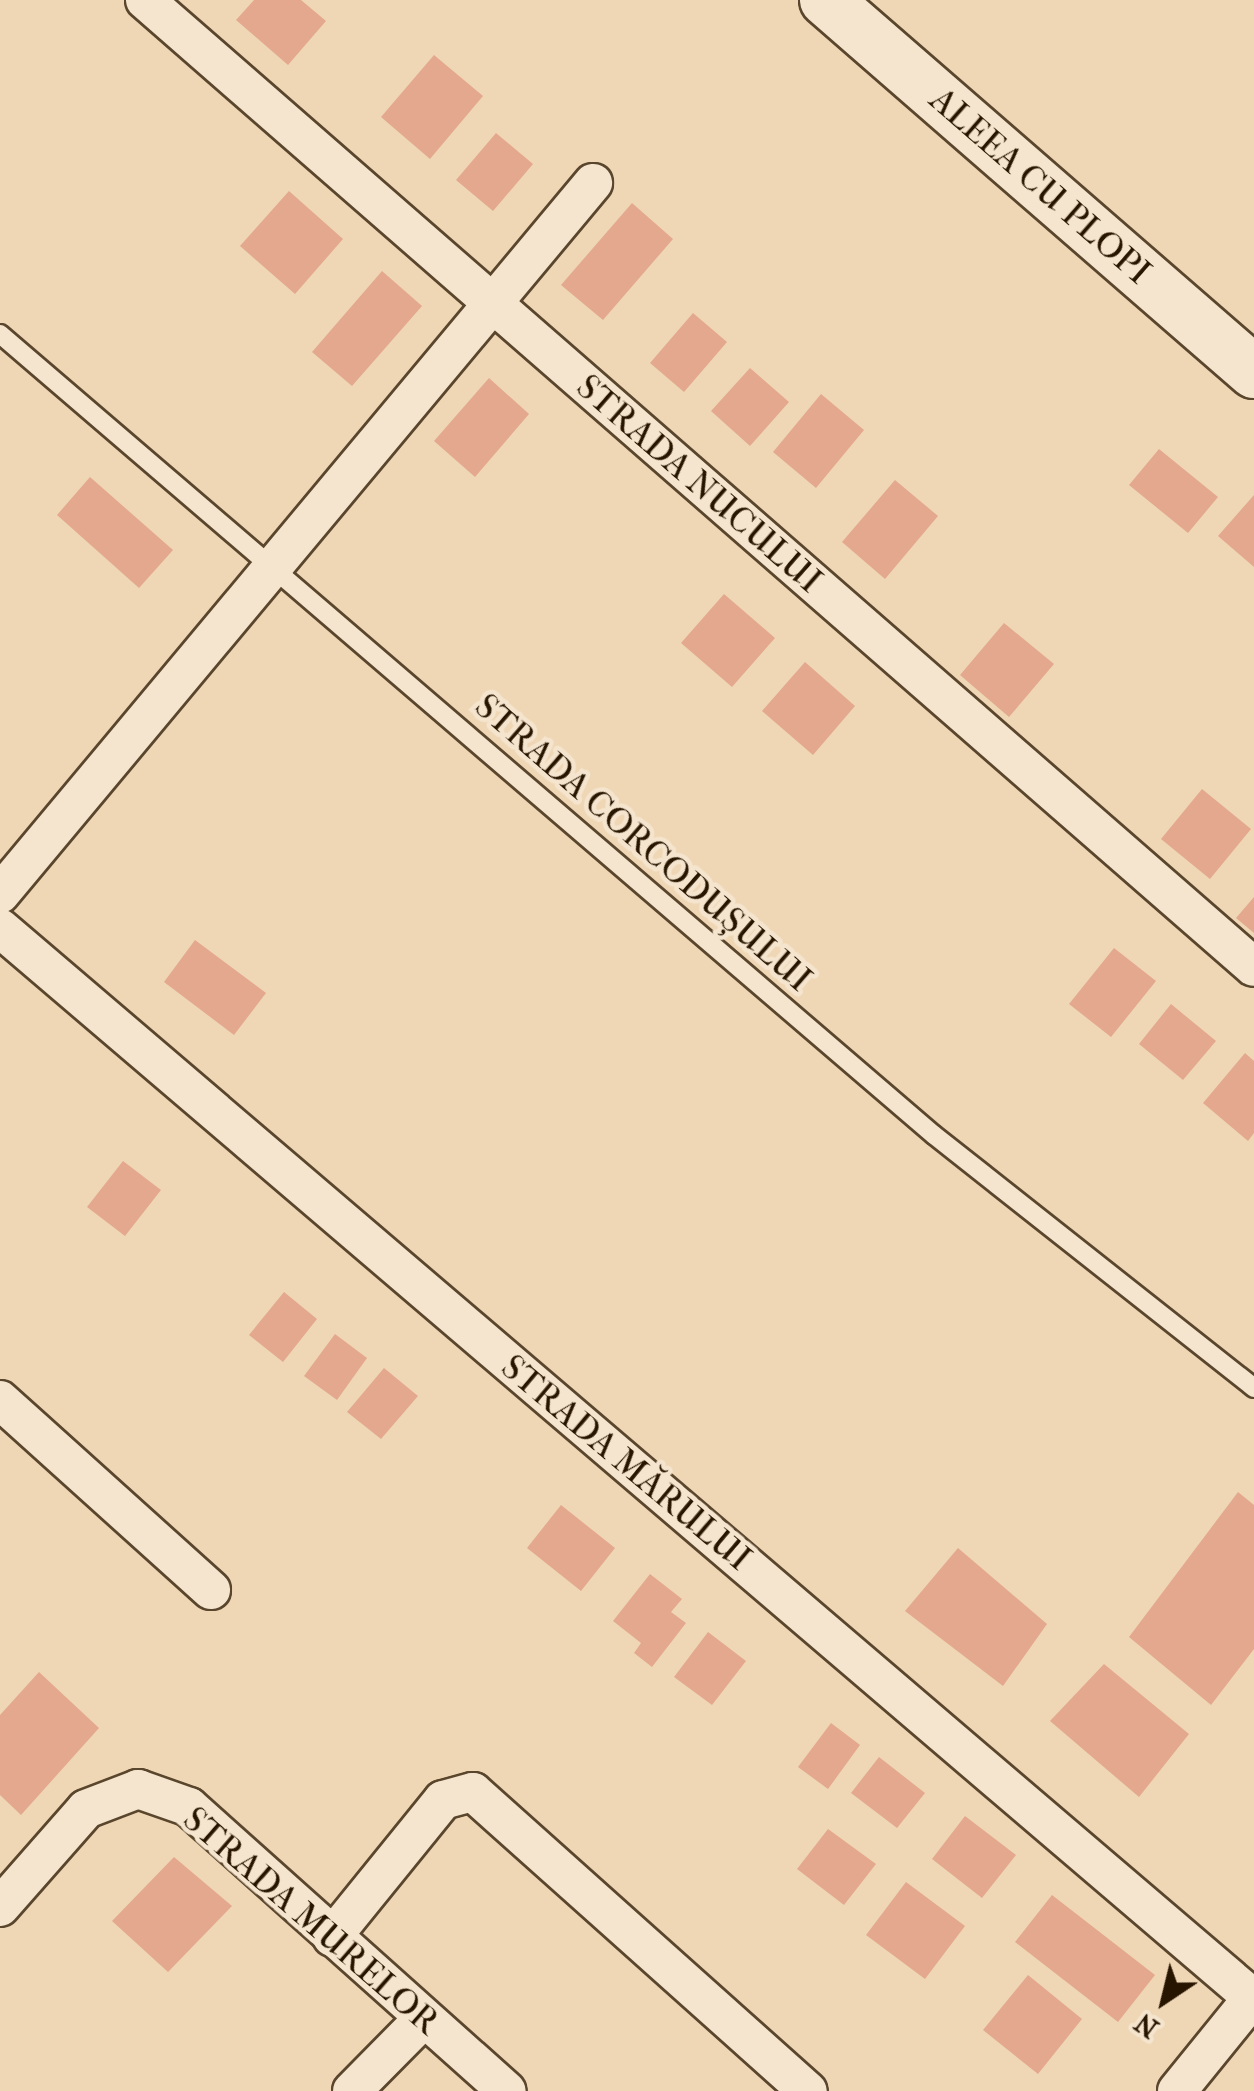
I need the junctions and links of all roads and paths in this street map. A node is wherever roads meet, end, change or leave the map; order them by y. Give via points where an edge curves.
1 (145, 0) edge
2 (826, 0) edge
3 (593, 183) dead end
4 (492, 305) junction
5 (0, 334) edge
6 (1254, 372) edge
7 (273, 566) junction
8 (0, 894) edge
9 (0, 928) edge
10 (1254, 967) edge
11 (1254, 1388) edge
12 (0, 1400) edge
13 (211, 1590) dead end
14 (6, 1888) edge
15 (332, 1938) junction
16 (1254, 1997) edge
17 (422, 2020) junction
18 (352, 2091) edge
19 (507, 2091) edge
20 (808, 2091) edge
21 (1178, 2091) edge

1 - 4 street, STRADA NUCULUI
2 - 6 street, ALEEA CU PLOPI
3 - 4 street
4 - 7 street
4 - 10 street, STRADA NUCULUI
5 - 7 lane, STRADA CORCODUȘULUI
7 - 8 street
7 - 11 lane, STRADA CORCODUȘULUI via 934,1135
9 - 16 street, STRADA MĂRULUI
12 - 13 street
14 - 15 street, STRADA MURELOR via 86,1809 138,1788 190,1806
15 - 17 street, STRADA MURELOR
15 - 20 street via 443,1800 473,1792
16 - 21 street
17 - 18 street
17 - 19 street, STRADA MURELOR

